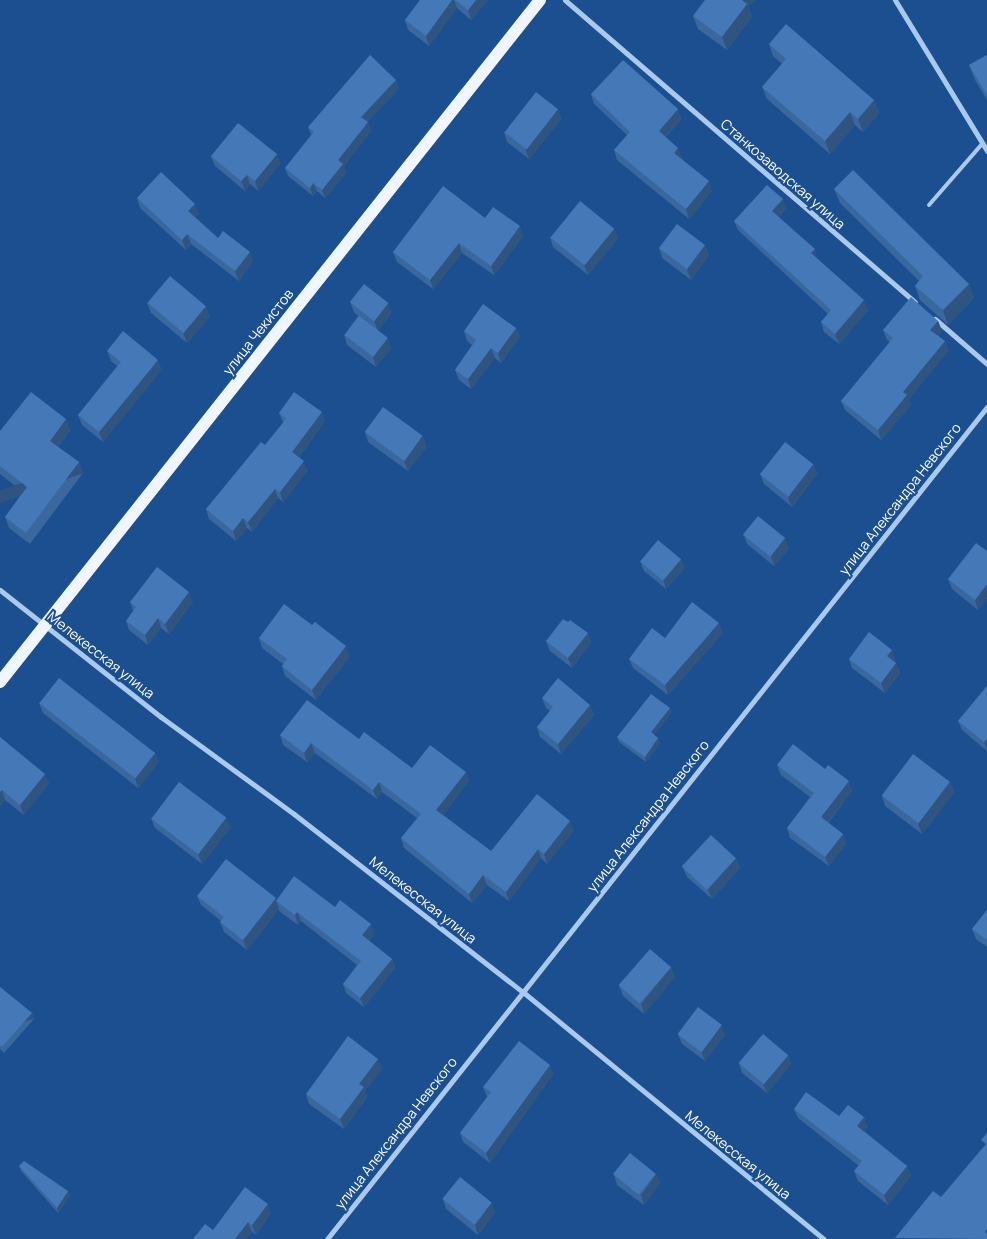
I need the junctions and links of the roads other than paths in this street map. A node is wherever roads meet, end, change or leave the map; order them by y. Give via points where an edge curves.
1 (540, 0) edge
2 (565, 0) edge
3 (895, 0) edge
4 (982, 144) junction
5 (987, 151) edge
6 (929, 205) dead end
7 (919, 306) edge
8 (927, 312) edge
9 (987, 364) edge
10 (987, 407) edge
11 (0, 590) edge
12 (46, 626) junction
13 (0, 682) edge
14 (524, 992) junction
15 (327, 1239) edge
16 (824, 1239) edge

1 - 12 main road, улица Чекистов
2 - 7 street, Станкозаводская улица
3 - 4 street
4 - 5 street
4 - 6 lane
8 - 9 street
10 - 14 street, улица Александра Невского
11 - 12 street, Мелекесская улица
12 - 13 main road, улица Чекистов
12 - 14 street, Мелекесская улица
14 - 15 street, улица Александра Невского
14 - 16 street, Мелекесская улица

